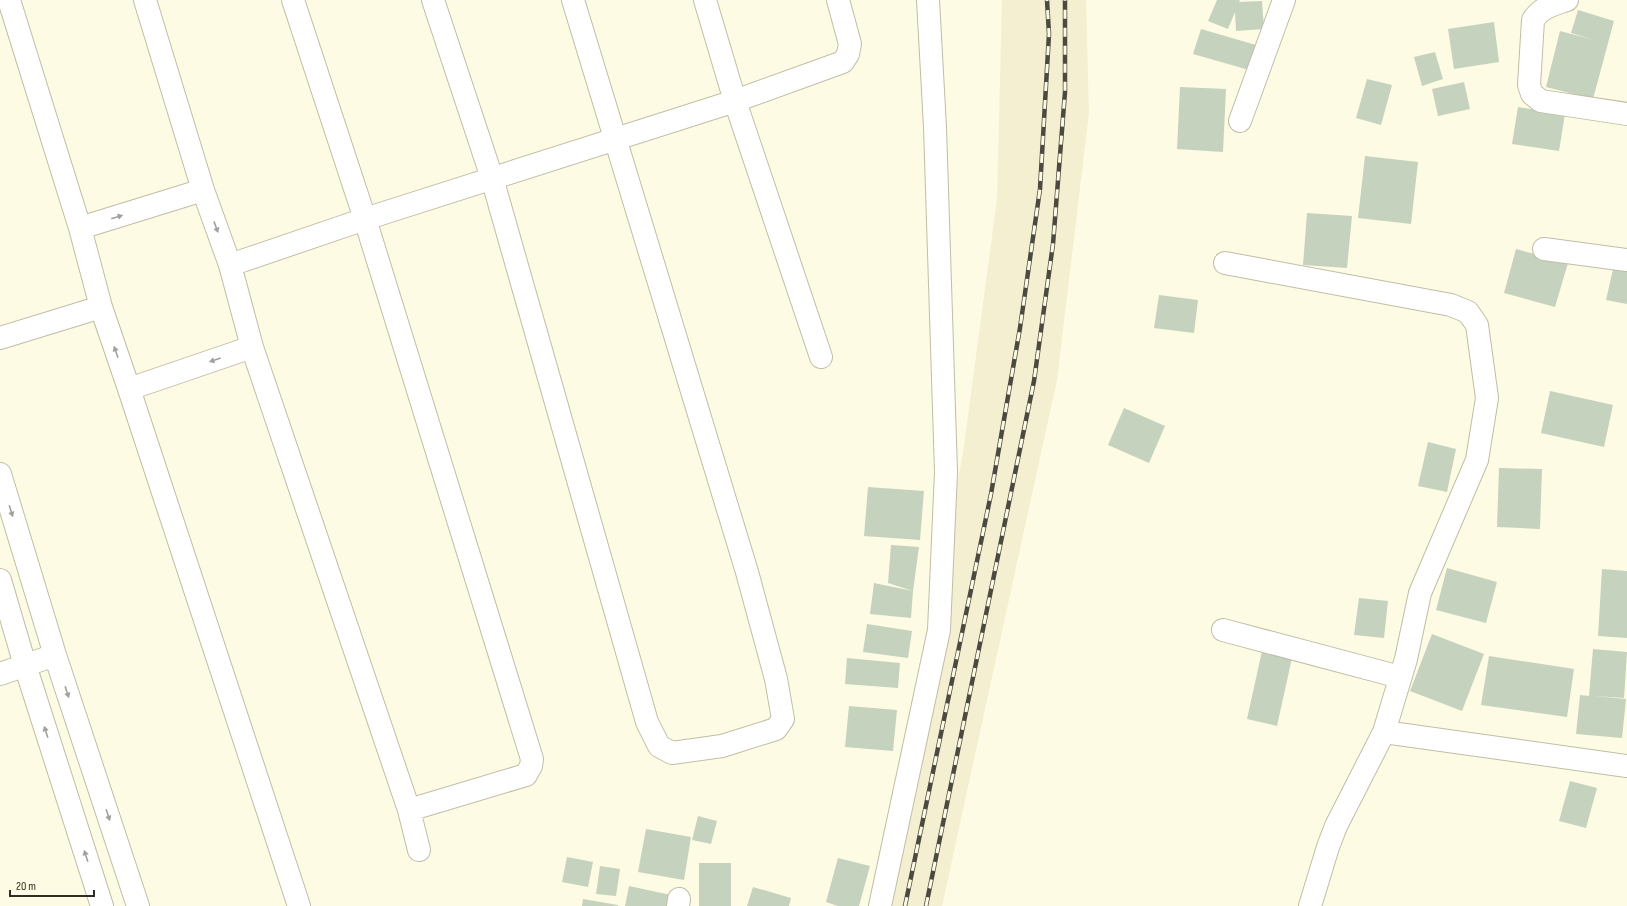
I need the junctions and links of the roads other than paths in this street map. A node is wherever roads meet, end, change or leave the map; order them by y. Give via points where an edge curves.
1 (9, 0) edge
2 (145, 0) edge
3 (293, 0) edge
4 (433, 0) edge
5 (573, 0) edge
6 (705, 0) edge
7 (838, 0) edge
8 (928, 0) edge
9 (1284, 0) edge
10 (1567, 0) edge
11 (736, 101) junction
12 (1627, 114) edge
13 (1240, 121) dead end
14 (616, 138) junction
15 (492, 178) junction
16 (203, 190) junction
17 (365, 219) junction
18 (80, 228) junction
19 (1544, 249) dead end
20 (1627, 260) edge
21 (1225, 263) dead end
22 (230, 265) junction
23 (101, 307) junction
24 (0, 338) edge
25 (252, 347) junction
26 (821, 357) dead end
27 (129, 389) junction
28 (0, 474) edge
29 (0, 580) edge
30 (1223, 630) dead end
31 (54, 655) junction
32 (25, 665) junction
33 (0, 674) edge
34 (1400, 677) junction
35 (1384, 732) junction
36 (1627, 766) edge
37 (409, 810) junction
38 (420, 850) dead end
39 (102, 906) edge
40 (138, 906) edge
41 (299, 906) edge
42 (880, 906) edge
43 (1310, 906) edge

1 - 18 street
2 - 16 street
3 - 17 street
4 - 15 street
5 - 14 street
6 - 11 street
7 - 11 street via 850,44 843,62
8 - 42 street via 935,126 946,472 939,630
9 - 13 street
10 - 12 street via 1544,7 1537,12 1533,20 1529,85 1532,94 1541,101
11 - 14 street
11 - 26 street
14 - 15 street
14 - 15 street via 748,572 776,680 783,719 776,729 722,746 672,753 659,746 647,722
15 - 17 street
18 -> 16 street
16 -> 22 street
17 - 22 street
17 - 37 street via 532,759 526,775
18 - 23 street
19 - 20 street
21 - 34 street via 1451,305 1468,312 1478,325 1487,398 1477,460 1420,593
22 - 25 street
23 - 24 street
27 -> 23 street
25 -> 27 street
25 - 37 street
27 - 41 street
28 -> 31 street
29 - 32 street
30 - 34 street
31 - 32 street
31 -> 40 street
32 - 33 street
39 -> 32 street
34 - 35 street
35 - 36 street
35 - 43 street via 1336,826
37 - 38 street

